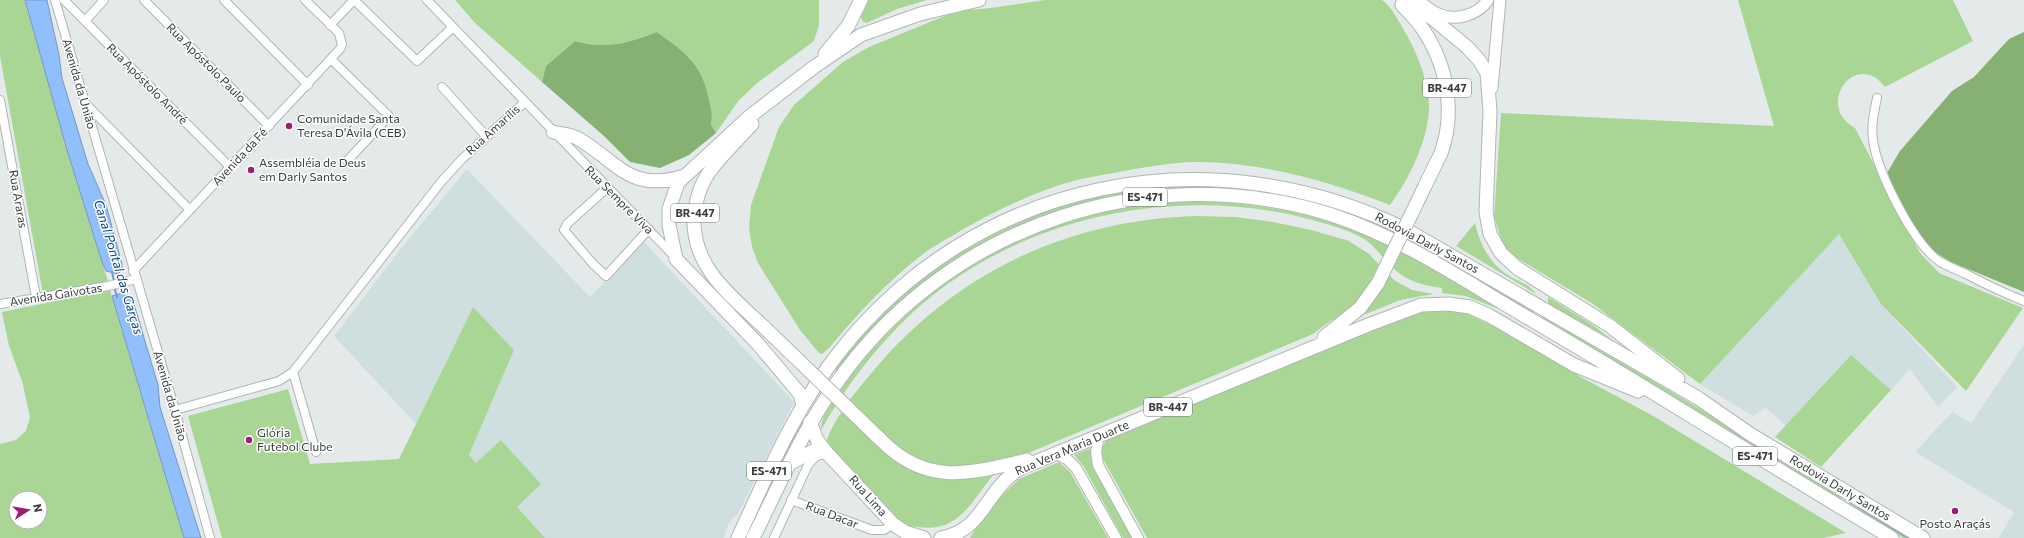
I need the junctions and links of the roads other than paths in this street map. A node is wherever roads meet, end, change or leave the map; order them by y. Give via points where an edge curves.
1 (55, 0) edge
2 (64, 0) edge
3 (104, 0) edge
4 (144, 0) edge
5 (224, 0) edge
6 (305, 0) edge
7 (354, 0) edge
8 (427, 0) edge
9 (861, 0) edge
10 (979, 0) edge
11 (1398, 0) edge
12 (1403, 0) edge
13 (1418, 0) edge
14 (1488, 0) edge
15 (1500, 0) edge
16 (85, 21) junction
17 (330, 25) junction
18 (453, 27) junction
19 (332, 60) junction
20 (814, 67) junction
21 (308, 85) junction
22 (442, 88) dead end
23 (774, 97) junction
24 (1877, 98) dead end
25 (525, 102) junction
26 (85, 103) junction
27 (0, 104) edge
28 (1490, 111) junction
29 (269, 126) junction
30 (553, 132) junction
31 (486, 136) junction
32 (347, 161) dead end
33 (230, 167) junction
34 (685, 176) junction
35 (607, 188) junction
36 (190, 210) junction
37 (649, 230) junction
38 (676, 259) junction
39 (133, 271) junction
40 (136, 280) junction
41 (36, 297) junction
42 (2024, 301) edge
43 (0, 304) edge
44 (1280, 361) junction
45 (293, 372) junction
46 (1698, 398) junction
47 (1662, 400) junction
48 (803, 405) junction
49 (175, 410) junction
50 (810, 422) junction
51 (1099, 436) junction
52 (316, 452) dead end
53 (1056, 453) junction
54 (829, 454) junction
55 (791, 463) junction
56 (792, 500) junction
57 (893, 524) junction
58 (973, 524) junction
59 (210, 538) edge
60 (738, 538) edge
61 (753, 538) edge
62 (774, 538) edge
63 (906, 538) edge
64 (924, 538) edge
65 (941, 538) edge
66 (965, 538) edge
67 (1116, 538) edge
68 (1138, 538) edge
69 (1892, 538) edge
70 (1924, 538) edge

1 - 26 street, Avenida da União
2 - 16 street, Rua Apóstolo André
3 - 16 street
4 - 29 street, Rua Apóstolo Paulo
5 - 21 street
6 - 17 street
7 - 17 street
7 - 18 street via 418,61
8 - 18 street, Rua Sempre Viva
9 - 20 main road, BR-447 via 848,26
10 - 20 main road, BR-447 via 920,14 861,35
11 - 44 main road, BR-447, bridge via 1423,29 1441,64 1447,88 1448,114 1441,153 1378,283 1363,304 1316,343
12 - 28 main road, BR-447 via 1432,18 1479,60 1488,76
13 - 14 main road via 1437,14 1454,17 1472,13
15 - 28 main road
16 - 33 street, Rua Apóstolo André
17 - 19 street, Avenida da Fé via 339,33 342,41
18 - 25 street, Rua Sempre Viva
19 - 21 street, Avenida da Fé
19 - 32 street via 389,116
20 - 23 main road, BR-447
21 - 29 street, Avenida da Fé
22 - 31 street
23 - 34 main road, BR-447
23 - 53 main road, BR-447, bridge via 707,176 697,198 694,223 699,251 712,277 882,441 914,465 951,474 978,472
24 - 42 street via 1873,141 1889,188 1922,244 1939,261
25 - 30 street, Rua Sempre Viva
25 - 31 street, Rua Amarílis
26 - 36 street
26 - 39 street, Avenida da União
27 - 41 street, Rua Araras
28 - 46 main road, BR-447 via 1486,204 1488,227 1496,247 1505,259 1537,282 1610,326 1672,374
29 - 33 street, Avenida da Fé
30 - 34 main road via 576,137 619,169 645,180 660,181
30 - 35 street, Rua Sempre Viva
31 - 45 street, Rua Amarílis via 441,182
33 - 36 street, Avenida da Fé
34 - 38 main road, BR-447 via 678,183 669,209 669,225
35 - 37 street, Rua Sempre Viva
35 - 37 street via 567,224 564,230 593,264 606,276
36 - 39 street, Avenida da Fé
37 - 38 street, Rua Sempre Viva
38 - 48 main road, Rua Sempre Viva via 758,344 800,394
39 - 40 street, Avenida da União
40 - 41 street, Avenida Gaivotas
40 - 49 street, Avenida da União
41 - 43 street, Avenida Gaivotas
44 - 47 main road via 1412,308 1430,304 1449,304 1480,311 1580,368
44 - 51 main road, Rua Vera Maria Duarte / BR-447
45 - 49 street via 279,381
45 - 52 street
46 - 48 main road, Rodovia Darly Santos / ES-471 via 1448,252 1372,213 1320,195 1284,187 1193,178 1139,182 1079,194 1016,216 967,241 921,272 879,308 831,363
46 - 70 main road, Rodovia Darly Santos / ES-471 via 1750,434
47 - 50 main road, Rodovia Darly Santos / ES-471 via 1444,268 1366,228 1316,210 1276,201 1229,195 1176,195 1123,200 1066,214 1006,238 959,264 917,295 878,332 844,372
47 - 69 main road, Rodovia Darly Santos / ES-471
48 - 60 main road, Rodovia Darly Santos / ES-471 via 758,492
49 - 59 street, Avenida da União
50 - 54 main road, Rua Lima via 817,440
50 - 55 main road, Rodovia Darly Santos / ES-471
51 - 53 main road, Rua Vera Maria Duarte / BR-447
51 - 68 street via 1096,452 1098,465
53 - 58 main road, Rua Vera Maria Duarte via 1021,468 1005,479
53 - 67 street via 1076,468
54 - 55 main road via 813,451
54 - 56 street via 818,455 810,462
54 - 57 main road, Rua Lima
55 - 61 main road, Rodovia Darly Santos / ES-471
56 - 57 street, Rua Dacar via 872,530 884,530
56 - 62 street
57 - 63 street, Rua Lima
57 - 64 main road via 911,535
58 - 65 main road, Rua Vera Maria Duarte via 961,532
58 - 66 street, Rua Vera Maria Duarte

